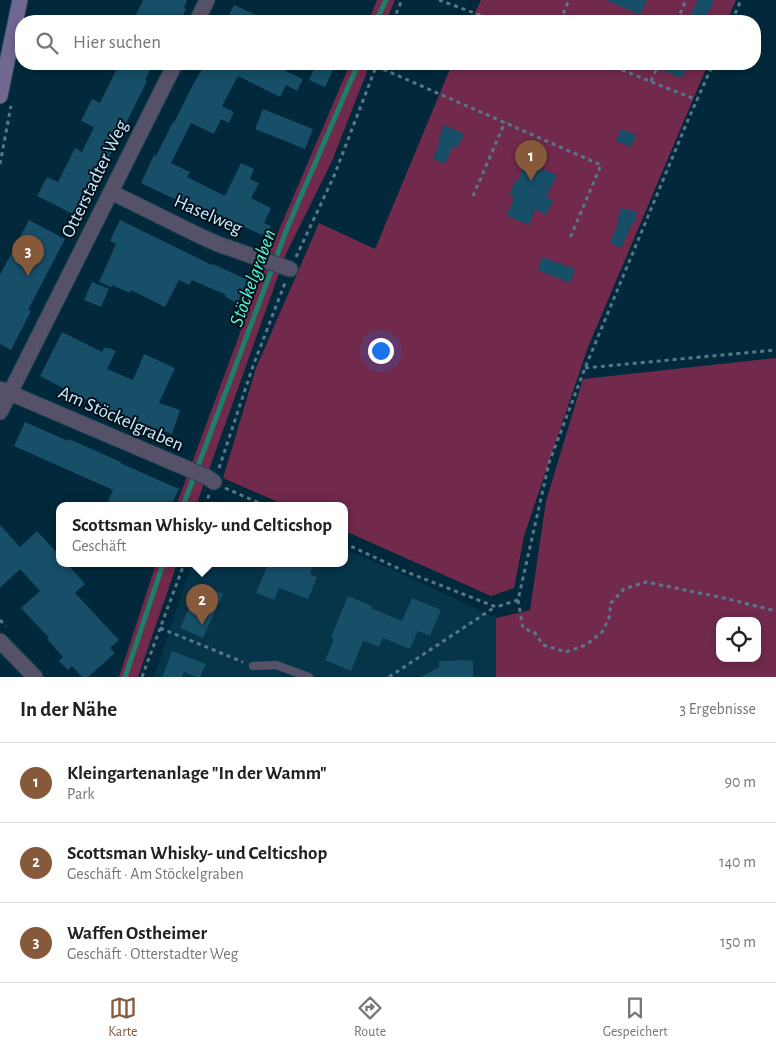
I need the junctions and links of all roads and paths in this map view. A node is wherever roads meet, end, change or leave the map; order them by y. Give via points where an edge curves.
1 (20, 0) edge
2 (207, 0) edge
3 (402, 0) edge
4 (439, 0) edge
5 (569, 0) edge
6 (686, 0) edge
7 (741, 0) edge
8 (18, 15) edge
9 (200, 15) edge
10 (396, 15) edge
11 (480, 15) edge
12 (563, 15) edge
13 (680, 15) edge
14 (735, 15) edge
15 (15, 35) edge
16 (172, 70) edge
17 (385, 70) edge
18 (623, 70) edge
19 (656, 70) edge
20 (710, 70) edge
21 (651, 81) junction
22 (6, 99) edge
23 (697, 100) junction
24 (504, 122) junction
25 (0, 164) edge
26 (112, 192) junction
27 (472, 196) dead end
28 (570, 238) dead end
29 (286, 267) dead end
30 (776, 350) edge
31 (585, 368) junction
32 (5, 391) edge
33 (0, 412) edge
34 (210, 480) joint
35 (257, 502) edge
36 (348, 545) edge
37 (183, 567) edge
38 (518, 600) junction
39 (496, 607) junction
40 (776, 611) edge
41 (160, 628) junction
42 (0, 640) edge
43 (253, 666) joint
44 (35, 677) edge
45 (142, 677) edge
46 (309, 677) edge
47 (389, 677) edge

1 - 8 main road
2 - 9 street
3 - 10 path
4 - 11 path
5 - 12 path
6 - 13 path
7 - 14 path
15 - 22 main road
16 - 26 street, Otterstadter Weg
17 - 24 path
18 - 21 path
19 - 21 path
20 - 23 path
21 - 23 path
22 - 25 path
23 - 31 path
24 - 27 path
24 - 28 path via 601,165
26 - 29 street, Haselweg via 218,244
26 - 32 street, Otterstadter Weg
30 - 31 path
31 - 38 path via 549,463
32 - 33 street, Otterstadter Weg
32 - 34 street, Am Stöckelgraben
34 - 35 path
36 - 39 path
37 - 41 path
38 - 39 path
38 - 40 path via 523,628 535,633 543,645 566,652 586,646 602,632 609,618 611,603 624,589 646,582
39 - 47 path
41 - 43 path
41 - 45 path
42 - 44 street
43 - 46 lane via 276,665

